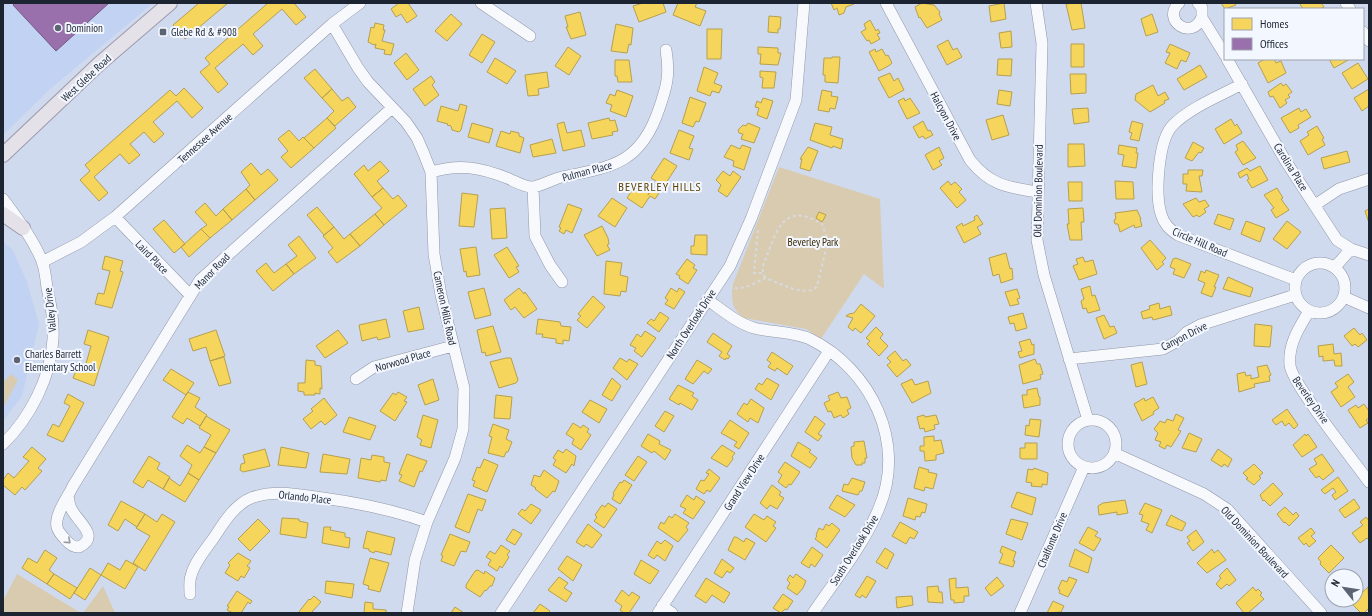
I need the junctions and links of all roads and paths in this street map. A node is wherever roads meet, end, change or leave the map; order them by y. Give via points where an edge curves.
1 (170, 3) edge
2 (360, 3) edge
3 (481, 3) edge
4 (804, 3) edge
5 (886, 3) edge
6 (1036, 3) edge
7 (1179, 3) edge
8 (1198, 3) edge
9 (1202, 18) junction
10 (332, 24) junction
11 (530, 36) dead end
12 (666, 50) dead end
13 (1224, 53) edge
14 (1229, 60) edge
15 (1242, 84) junction
16 (392, 108) junction
17 (3, 155) edge
18 (431, 172) junction
19 (1369, 179) edge
20 (533, 187) junction
21 (1037, 192) junction
22 (3, 199) edge
23 (1315, 205) junction
24 (3, 214) edge
25 (115, 217) junction
26 (748, 226) junction
27 (23, 228) junction
28 (1350, 249) junction
29 (1369, 255) edge
30 (42, 262) junction
31 (1335, 267) junction
32 (762, 273) junction
33 (765, 278) junction
34 (1296, 280) junction
35 (562, 282) dead end
36 (718, 284) junction
37 (190, 294) junction
38 (1295, 295) junction
39 (1344, 296) junction
40 (708, 300) junction
41 (1369, 308) edge
42 (1309, 311) junction
43 (453, 346) junction
44 (829, 351) junction
45 (1069, 359) junction
46 (356, 379) dead end
47 (1088, 420) junction
48 (3, 444) edge
49 (1114, 452) junction
50 (1084, 467) junction
51 (1369, 482) edge
52 (68, 496) dead end
53 (427, 522) junction
54 (190, 594) dead end
55 (660, 610) edge
56 (407, 613) edge
57 (501, 613) edge
58 (672, 613) edge
59 (814, 613) edge
60 (1020, 613) edge
61 (1320, 613) edge

1 - 17 main road, West Glebe Road via 100,64
2 - 10 street, Tennessee Avenue
3 - 11 street
4 - 26 street, North Overlook Drive via 796,100
5 - 21 street, Halcyon Drive via 970,160 996,184
6 - 21 street, Old Dominion Boulevard via 1042,43
7 - 9 street via 1174,9 1174,15 1180,26 1194,27
8 - 9 street
9 - 13 street
10 - 16 street, Cameron Mills Road via 358,68
10 - 25 street, Tennessee Avenue
12 - 20 street, Pulman Place via 669,71 666,90 647,138 636,151 611,165
14 - 15 street, Carolina Place
15 - 23 street, Carolina Place via 1285,160
15 - 34 street, Circle Hill Road via 1183,116 1172,126 1164,139 1160,170 1161,214 1169,229 1178,234
16 - 18 street, Cameron Mills Road via 417,138
16 - 37 street, Manor Road via 219,262
18 - 20 street via 457,166 485,170
18 - 43 street, Cameron Mills Road via 434,254
19 - 23 street via 1339,189
20 - 35 street via 535,236
21 - 45 street, Old Dominion Boulevard via 1037,240 1044,274
22 - 27 street, Valley Drive
23 - 28 street, Carolina Place via 1337,240
24 - 27 main road
25 - 30 street, Tennessee Avenue via 81,242
25 - 37 street, Laird Place
26 - 32 path via 758,230 754,273
26 - 36 street, North Overlook Drive via 730,266
27 - 30 street, Valley Drive
28 - 29 street
28 - 31 street
30 - 48 street, Valley Drive via 52,317 53,340 49,359 43,381 29,410
31 - 34 street via 1314,263 1302,270
31 - 39 street via 1345,281
32 - 33 path
32 - 33 path via 775,236 781,224 788,218 796,215 806,216 822,224 828,246 814,290 806,292
33 - 36 path via 736,289
34 - 38 street
36 - 40 street, North Overlook Drive
37 - 52 street, Manor Road
38 - 42 street via 1300,304
38 - 45 street, Canyon Drive via 1200,325 1163,349
39 - 41 street
39 - 42 street via 1331,311
40 - 44 street, South Overlook Drive via 742,324 802,336
40 - 57 street, North Overlook Drive
42 - 51 street, Beverley Drive via 1291,346 1290,367 1300,388
43 - 46 street, Norwood Place via 374,367
43 - 53 street, Cameron Mills Road via 464,388 464,429 455,458
44 - 55 street, Grand View Drive
44 - 59 street, South Overlook Drive via 849,365 860,377 877,406 886,436 888,470 883,496 872,523
45 - 47 street, Old Dominion Boulevard
47 - 49 street via 1104,422 1110,428 1116,442
47 - 50 street via 1073,428 1067,443 1072,459
49 - 50 street via 1101,466
49 - 61 street, Old Dominion Boulevard via 1204,494 1227,509
50 - 60 street, Chalfonte Drive
53 - 54 street, Orlando Place via 397,511 289,493 251,498 227,518 197,563 191,576
53 - 56 street, Cameron Mills Road via 415,560
55 - 58 street

